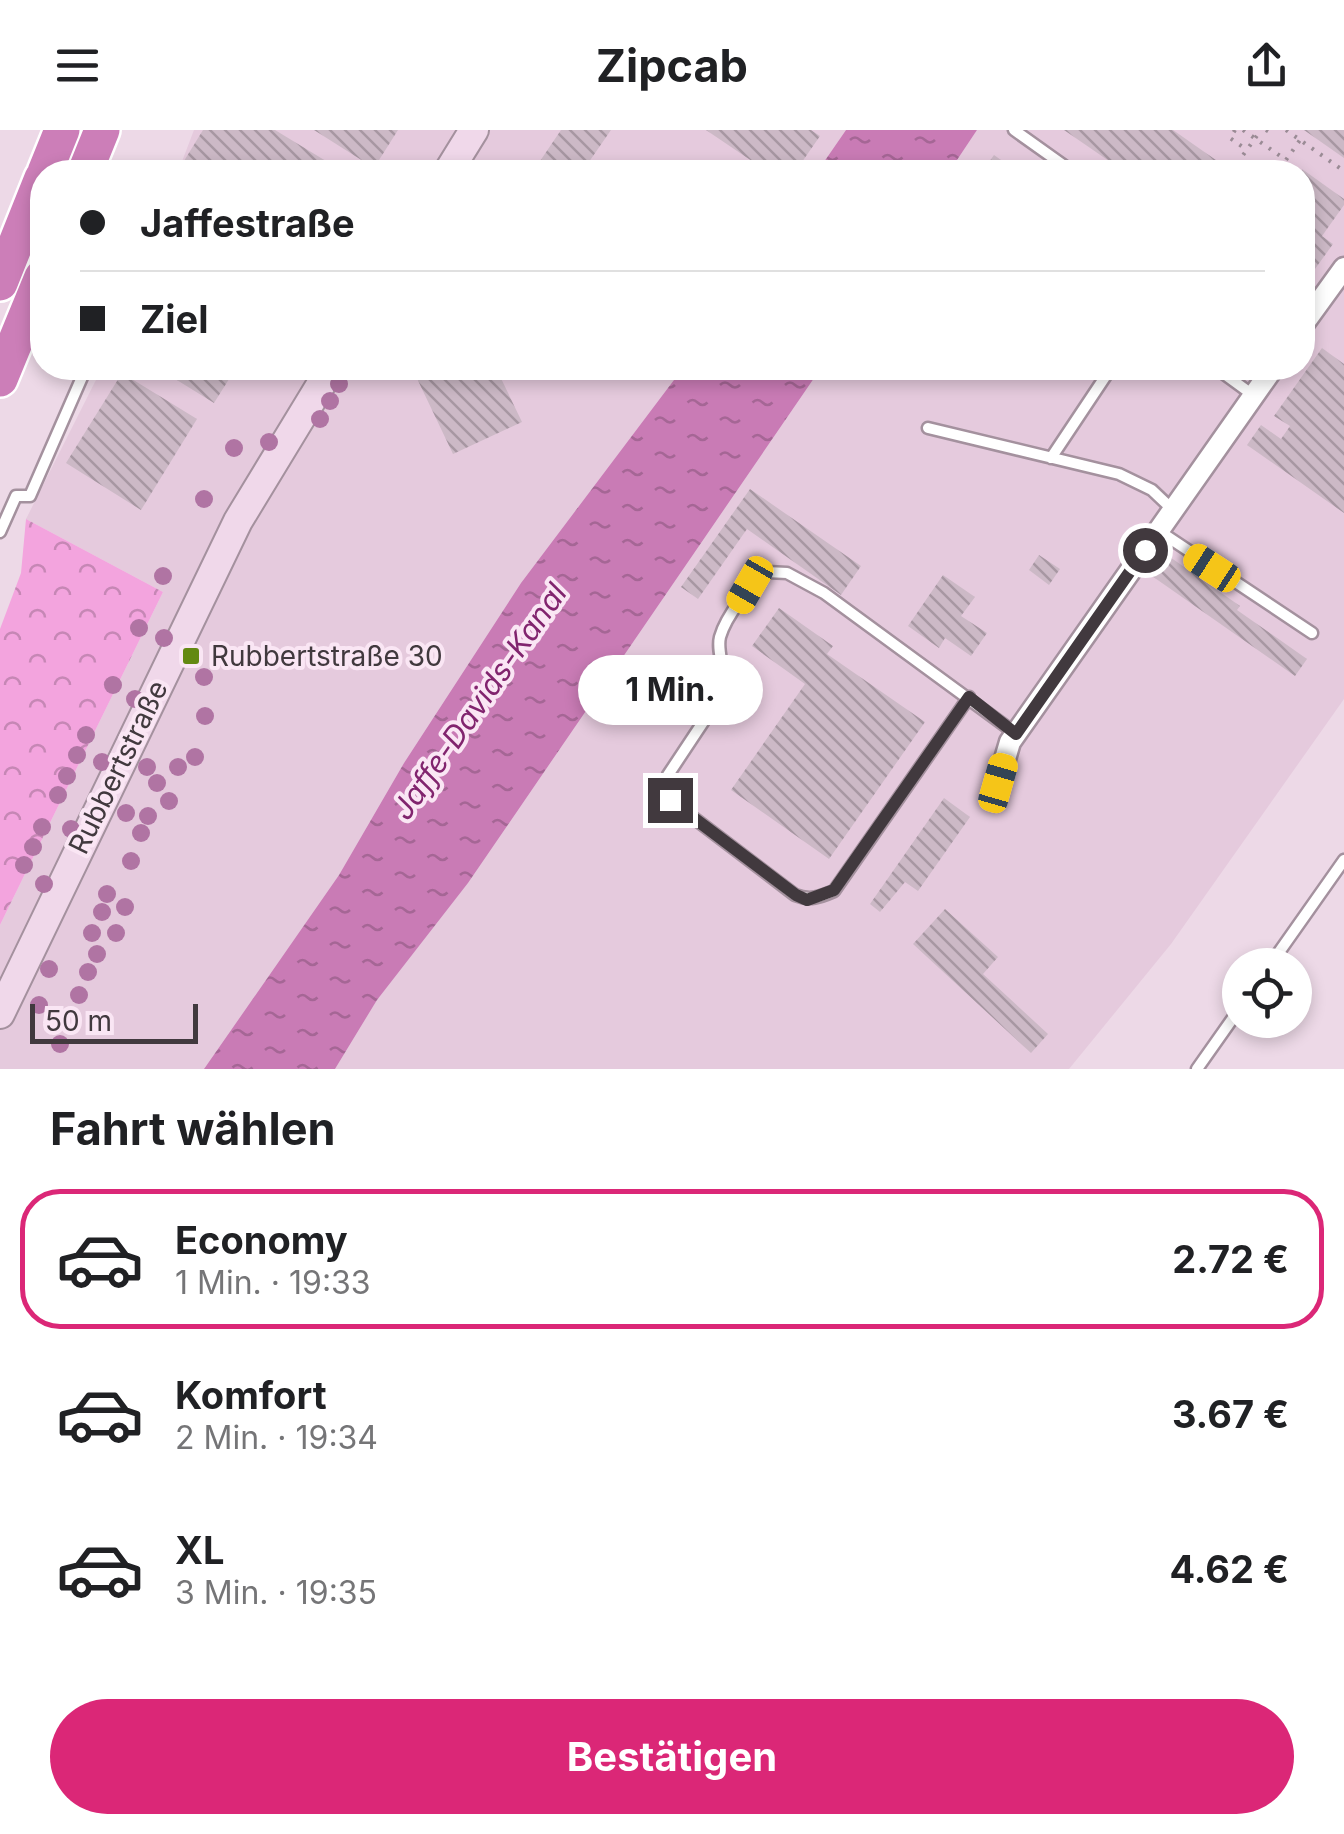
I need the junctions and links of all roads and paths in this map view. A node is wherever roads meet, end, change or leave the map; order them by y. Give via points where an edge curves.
1 (62, 130) edge
2 (102, 130) edge
3 (474, 130) edge
4 (1014, 130) edge
5 (1236, 130) edge
6 (1243, 130) edge
7 (1263, 130) edge
8 (1274, 130) edge
9 (1286, 130) edge
10 (1300, 140) junction
11 (1247, 150) junction
12 (50, 160) edge
13 (90, 160) edge
14 (455, 160) edge
15 (1056, 160) edge
16 (1240, 160) edge
17 (1344, 171) edge
18 (30, 209) edge
19 (1344, 268) edge
20 (0, 283) edge
21 (30, 307) edge
22 (1315, 308) edge
23 (0, 379) edge
24 (81, 380) edge
25 (324, 380) edge
26 (1103, 380) edge
27 (1232, 380) edge
28 (1265, 380) edge
29 (1254, 396) junction
30 (928, 428) dead end
31 (1051, 458) junction
32 (1173, 510) junction
33 (1158, 531) junction
34 (0, 532) edge
35 (1312, 633) dead end
36 (969, 697) junction
37 (1016, 734) junction
38 (998, 783) dead end
39 (1344, 860) edge
40 (1282, 948) edge
41 (0, 1014) edge
42 (1222, 1034) edge
43 (1197, 1069) edge

1 - 12 highway
2 - 13 highway
3 - 14 street
4 - 15 lane
5 - 11 path via 1230,138
6 - 10 path via 1286,160
7 - 8 path
7 - 11 path, bridge
9 - 10 path
10 - 17 path
11 - 16 path, bridge
18 - 20 highway
19 - 22 street
21 - 23 highway
24 - 34 lane via 30,496 16,496
25 - 41 street, Rubbertstraße via 238,521
26 - 31 lane
27 - 29 lane
28 - 29 street
29 - 32 street
30 - 31 lane
31 - 32 lane via 1120,474
32 - 33 street
33 - 35 lane
33 - 37 street
36 - 36 lane via 824,593 766,572 750,585 720,636 724,692 665,787 670,800 796,895 823,896 834,890
36 - 37 lane
37 - 38 street
39 - 40 lane
42 - 43 lane

